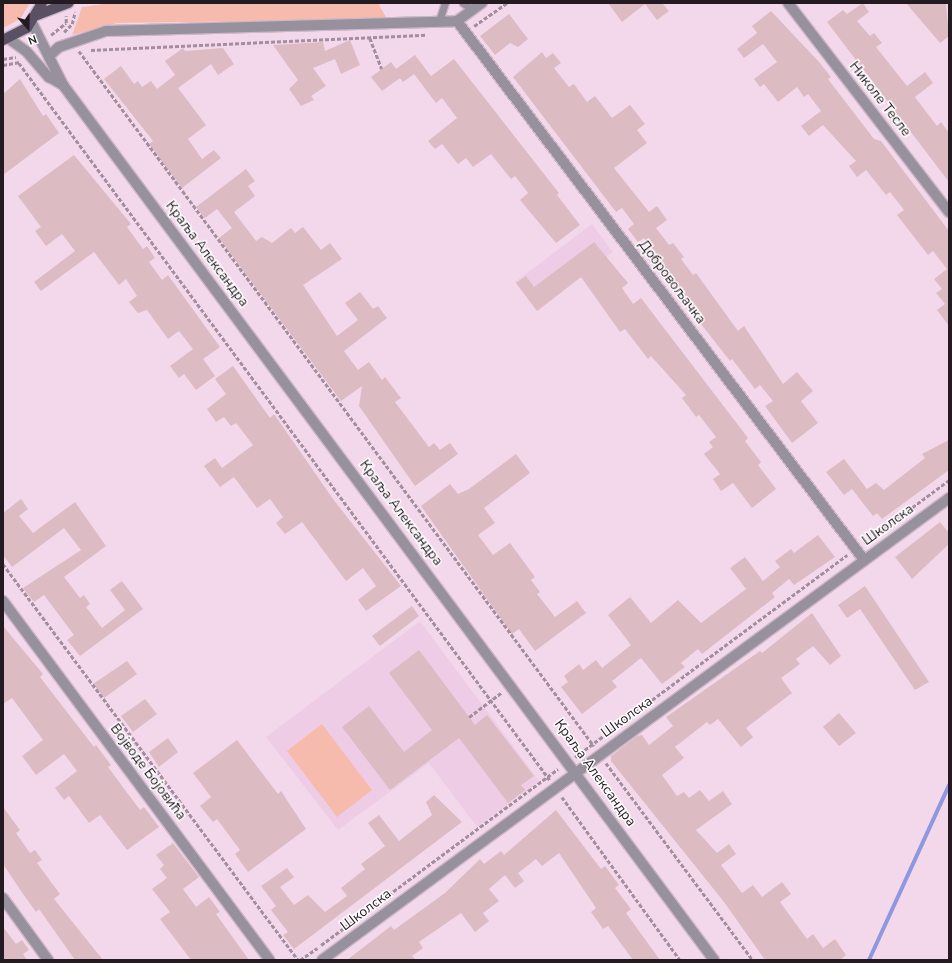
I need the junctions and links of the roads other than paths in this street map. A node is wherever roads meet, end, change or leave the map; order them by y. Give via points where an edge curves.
1 (42, 3) edge
2 (69, 3) edge
3 (445, 3) edge
4 (463, 3) edge
5 (482, 3) edge
6 (788, 3) edge
7 (473, 10) junction
8 (35, 19) junction
9 (439, 21) junction
10 (458, 21) junction
11 (6, 39) edge
12 (49, 56) junction
13 (63, 85) junction
14 (949, 212) edge
15 (949, 498) edge
16 (864, 560) junction
17 (3, 601) edge
18 (576, 771) junction
19 (3, 898) edge
20 (48, 960) edge
21 (270, 960) edge
22 (322, 960) edge
23 (714, 960) edge

1 - 8 main road
2 - 8 main road
3 - 9 lane
4 - 7 lane
5 - 7 street
6 - 14 street, Николе Тесле
7 - 10 street
8 - 11 main road
8 - 12 street
9 - 10 street
9 - 12 street via 126,30 96,33 72,42
10 - 16 street, Добровољачка
11 - 13 street via 26,51 49,77
12 - 13 street
13 - 18 street, Краља Александра
15 - 16 street, Школска
16 - 18 street, Школска
17 - 21 street, Војводе Бојовића
18 - 22 street, Школска
18 - 23 street, Краља Александра
19 - 20 street

